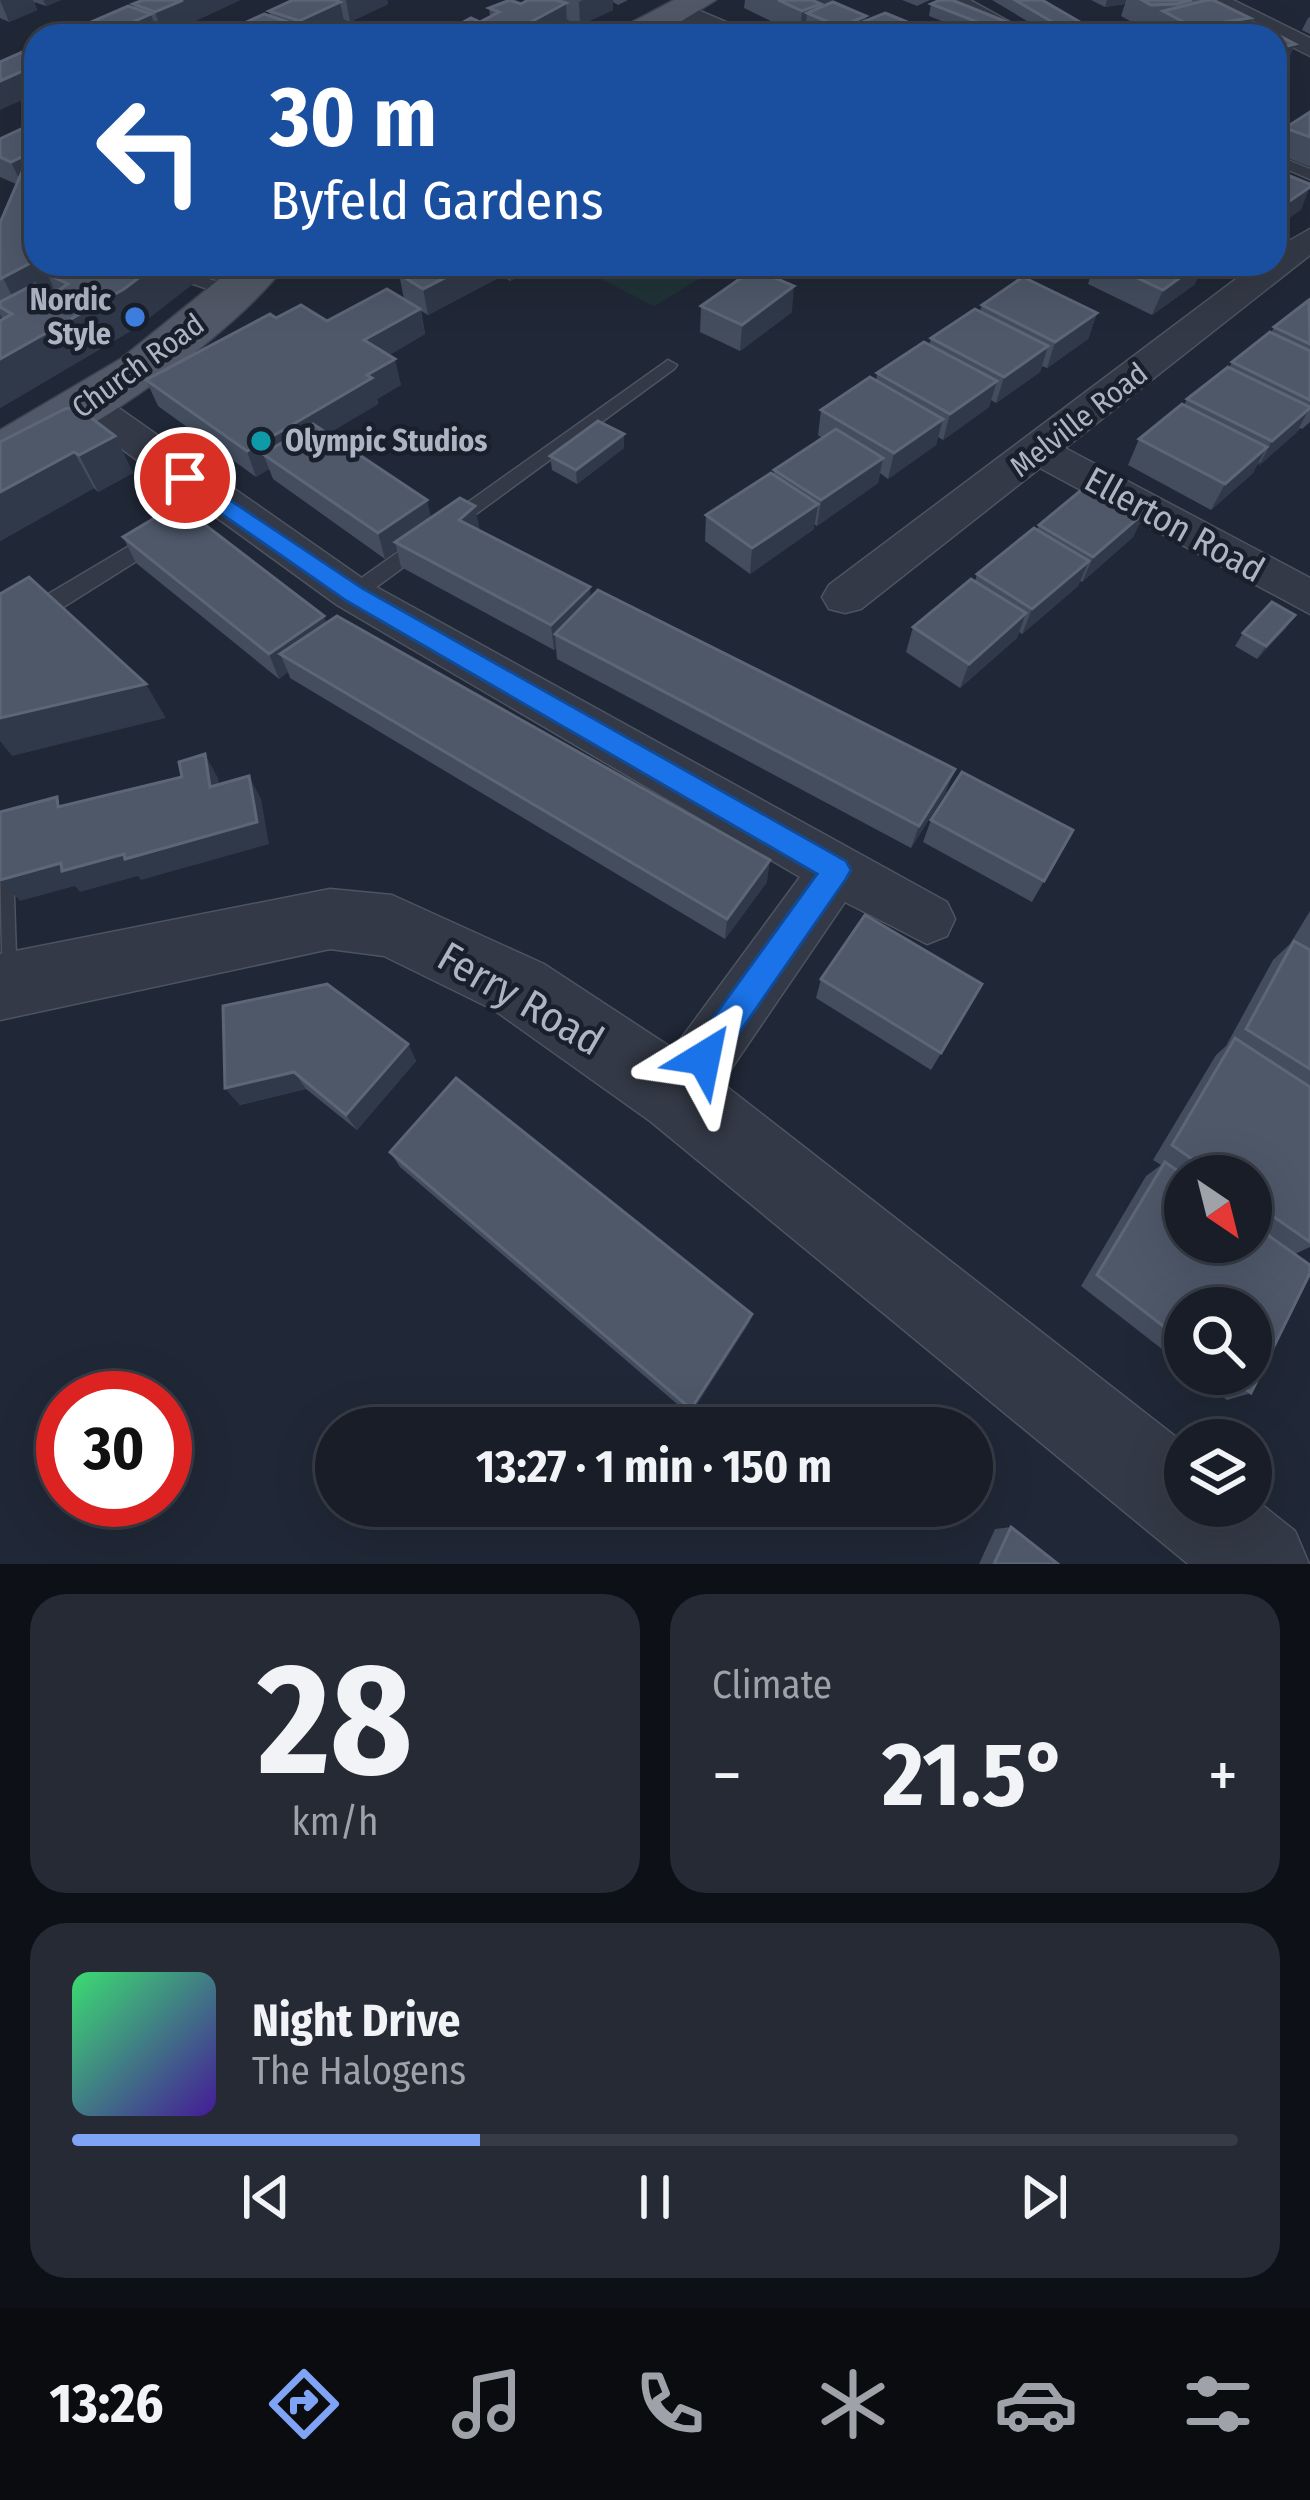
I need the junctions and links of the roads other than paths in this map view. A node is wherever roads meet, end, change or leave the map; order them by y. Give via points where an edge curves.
1 (962, 0) edge
2 (1213, 0) edge
3 (690, 6) edge
4 (655, 24) edge
5 (718, 24) edge
6 (1007, 24) edge
7 (1262, 24) edge
8 (73, 276) edge
9 (1241, 276) edge
10 (233, 279) edge
11 (0, 318) edge
12 (668, 365) dead end
13 (89, 406) junction
14 (0, 451) edge
15 (1040, 451) junction
16 (217, 501) junction
17 (353, 594) junction
18 (845, 597) dead end
19 (1310, 598) edge
20 (0, 639) edge
21 (0, 867) edge
22 (836, 870) junction
23 (927, 919) dead end
24 (2, 986) edge
25 (677, 1095) junction
26 (1164, 1485) edge
27 (1216, 1527) edge
28 (1262, 1564) edge

1 - 6 lane
2 - 7 street
3 - 4 main road
3 - 5 street
8 - 11 lane
9 - 15 street, Melville Road
10 - 13 main road, Church Road
12 - 17 lane
13 - 14 main road, Church Road
13 - 16 street
15 - 18 street, Melville Road
15 - 19 street, Ellerton Road
16 - 17 street
16 - 20 lane
17 - 22 street
21 - 24 lane
22 - 23 street
22 - 25 street
24 - 25 street, Ferry Road via 330,919 392,926 519,987
25 - 26 street, Ferry Road
27 - 28 street, Ferry Road

